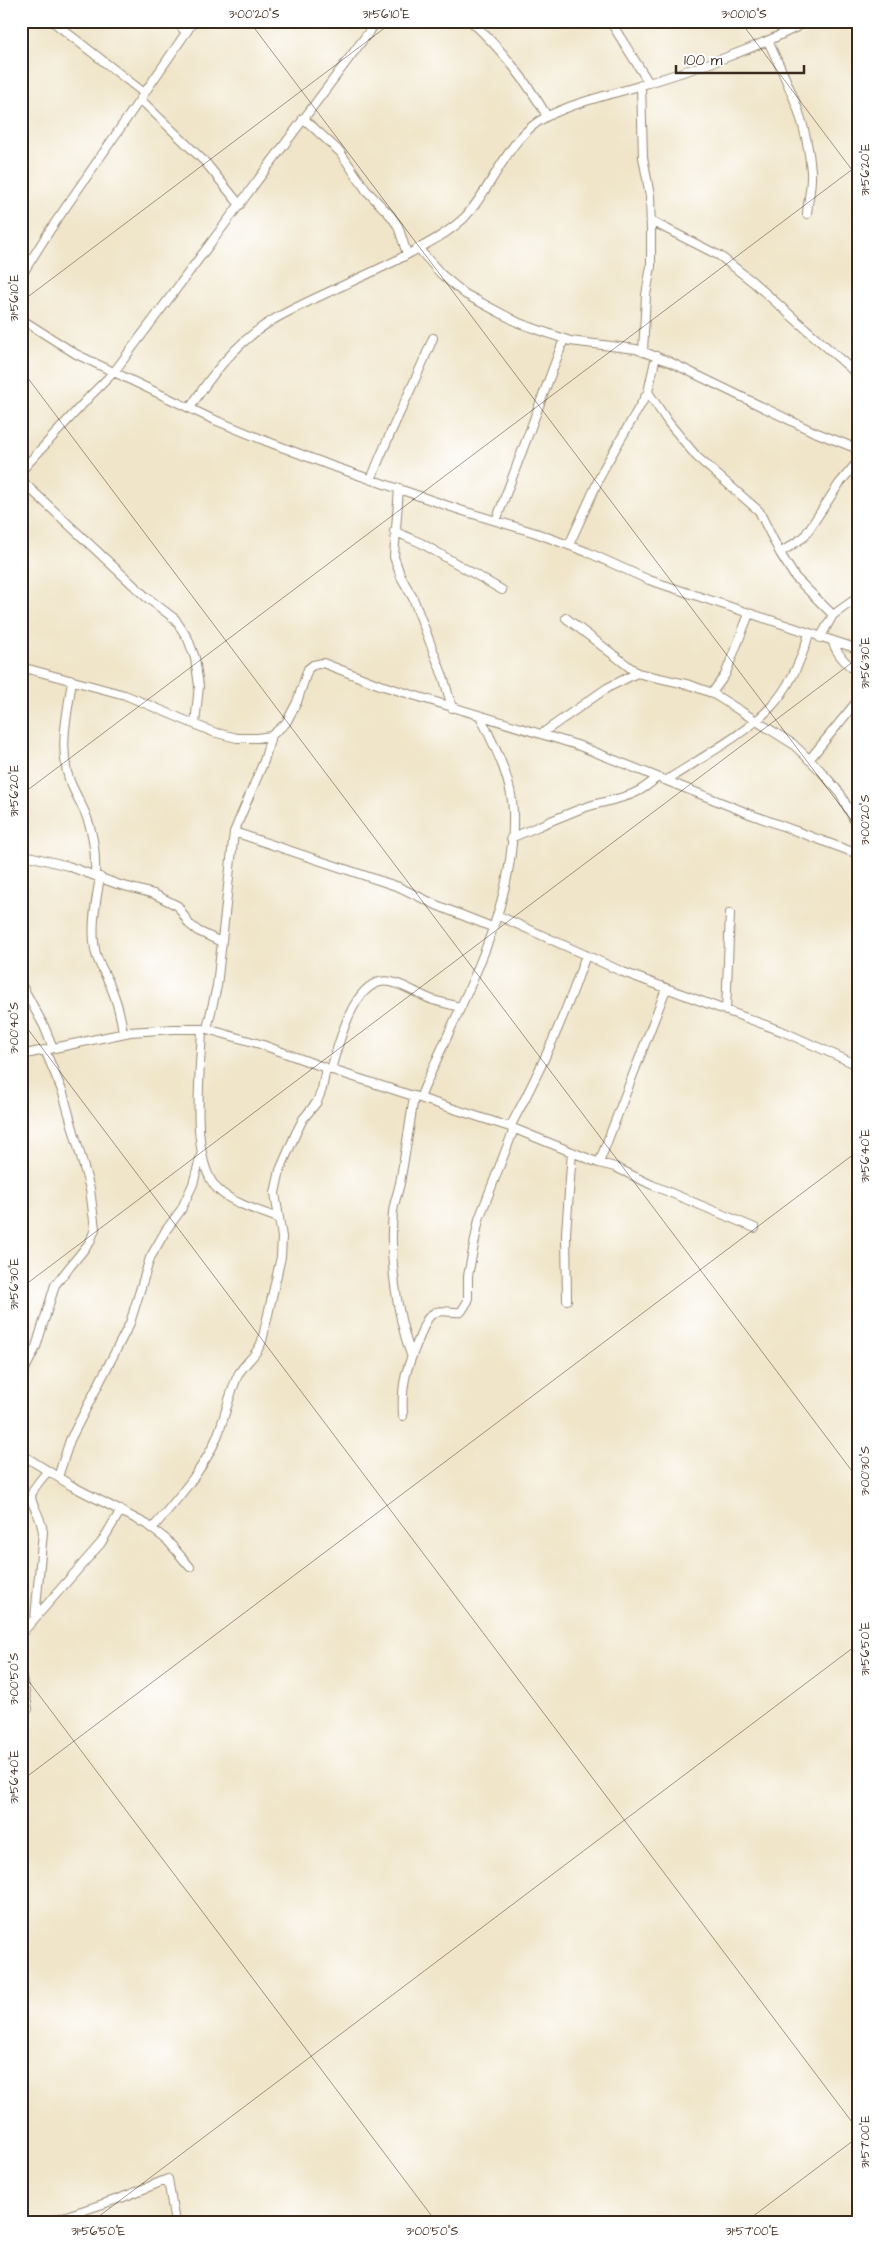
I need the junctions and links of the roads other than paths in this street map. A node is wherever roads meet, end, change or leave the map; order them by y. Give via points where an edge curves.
1 (52, 21) edge
2 (177, 21) edge
3 (194, 21) edge
4 (377, 21) edge
5 (471, 21) edge
6 (610, 21) edge
7 (808, 21) edge
8 (186, 33) junction
9 (768, 41) junction
10 (649, 83) junction
11 (641, 85) junction
12 (142, 96) junction
13 (547, 116) junction
14 (303, 118) junction
15 (240, 205) junction
16 (807, 214) dead end
17 (651, 220) junction
18 (418, 248) junction
19 (406, 254) junction
20 (21, 276) edge
21 (21, 319) edge
22 (433, 338) dead end
23 (564, 339) junction
24 (643, 352) junction
25 (656, 356) junction
26 (114, 372) junction
27 (858, 376) edge
28 (648, 392) junction
29 (190, 408) junction
30 (858, 449) edge
31 (858, 461) edge
32 (21, 471) edge
33 (21, 480) edge
34 (371, 480) junction
35 (399, 488) junction
36 (496, 521) junction
37 (394, 531) junction
38 (568, 545) junction
39 (780, 553) junction
40 (502, 590) dead end
41 (858, 597) edge
42 (749, 614) junction
43 (832, 615) junction
44 (566, 618) dead end
45 (809, 634) junction
46 (820, 638) junction
47 (833, 643) junction
48 (858, 649) edge
49 (21, 667) edge
50 (637, 673) junction
51 (858, 673) edge
52 (72, 680) junction
53 (712, 693) junction
54 (858, 700) edge
55 (452, 708) junction
56 (480, 716) junction
57 (756, 721) junction
58 (195, 724) junction
59 (541, 734) junction
60 (271, 736) junction
61 (809, 760) junction
62 (657, 777) junction
63 (667, 780) junction
64 (858, 828) edge
65 (234, 832) junction
66 (511, 838) junction
67 (21, 854) edge
68 (858, 854) edge
69 (98, 876) junction
70 (730, 913) dead end
71 (497, 915) junction
72 (492, 927) junction
73 (221, 942) junction
74 (586, 955) junction
75 (21, 984) edge
76 (666, 989) junction
77 (459, 1007) junction
78 (726, 1011) junction
79 (205, 1029) junction
80 (123, 1033) junction
81 (49, 1049) junction
82 (21, 1055) edge
83 (853, 1063) dead end
84 (328, 1068) junction
85 (417, 1097) junction
86 (512, 1128) junction
87 (572, 1152) junction
88 (201, 1155) junction
89 (599, 1163) junction
90 (278, 1218) junction
91 (755, 1228) dead end
92 (567, 1300) dead end
93 (411, 1355) junction
94 (21, 1377) edge
95 (403, 1416) dead end
96 (21, 1454) edge
97 (48, 1471) junction
98 (58, 1477) junction
99 (121, 1510) junction
100 (152, 1529) junction
101 (190, 1567) dead end
102 (35, 1618) junction
103 (21, 1634) edge
104 (21, 1672) edge
105 (28, 1709) dead end
106 (46, 2223) edge
107 (175, 2223) edge

1 - 12 street
2 - 8 street
3 - 8 street
4 - 14 street
5 - 13 street via 520,73
6 - 10 street
7 - 9 street
8 - 12 street
9 - 10 street
9 - 16 street via 802,117 811,173
10 - 11 street
11 - 13 street
11 - 17 street via 642,157
12 - 15 street via 206,163
12 - 20 street
13 - 18 street via 522,134 463,218
14 - 15 street
14 - 19 street via 340,152 366,190 398,226
15 - 26 street
17 - 24 street via 651,266
17 - 27 street via 720,256
18 - 19 street
18 - 23 street via 465,294 519,324
19 - 29 street via 278,317 259,330 226,358
21 - 26 street via 76,354
22 - 34 street
23 - 24 street via 636,348
23 - 36 street
24 - 25 street
25 - 28 street
25 - 30 street via 812,431
26 - 29 street
26 - 32 street
28 - 38 street via 604,468
28 - 39 street via 697,457 759,511
29 - 34 street via 266,441
31 - 39 street via 804,537
33 - 58 street via 145,596 175,619 195,658 200,686
34 - 35 street
35 - 36 street
35 - 37 street
36 - 38 street
37 - 40 street via 421,542
37 - 55 street via 394,557 420,614
38 - 42 street via 649,580
39 - 43 street via 796,577
41 - 43 street
42 - 45 street
42 - 53 street via 724,675
43 - 46 street
44 - 50 street
45 - 46 street
45 - 57 street via 789,683
46 - 47 street
47 - 48 street
47 - 51 street via 843,660
49 - 52 street
50 - 53 street
50 - 59 street via 607,688
52 - 58 street via 125,695
52 - 69 street via 64,724 65,758 68,774 92,829
53 - 57 street
54 - 61 street
55 - 56 street
55 - 60 street via 318,663 305,674 297,702 286,723
56 - 59 street
56 - 66 street via 502,763 513,810
57 - 61 street via 792,744
57 - 63 street
58 - 60 street via 237,738
59 - 62 street
60 - 65 street
61 - 64 street via 840,793
62 - 63 street
62 - 66 street via 645,789 632,795 583,808
63 - 68 street
65 - 72 street via 399,887
65 - 73 street
66 - 71 street
67 - 69 street
69 - 73 street via 169,900 178,906 198,932
69 - 80 street via 96,954 118,1006
70 - 78 street
71 - 72 street
71 - 74 street
72 - 77 street
73 - 79 street via 217,986
74 - 76 street
74 - 86 street via 570,1002
75 - 81 street via 44,1026
76 - 78 street
76 - 89 street
77 - 84 street via 391,982 381,981 368,986 355,1001
77 - 85 street
78 - 83 street via 816,1044
79 - 80 street via 174,1028
79 - 84 street
79 - 88 street via 198,1129
80 - 81 street
81 - 82 street
81 - 94 street via 90,1189 95,1229 90,1242 56,1285 36,1347
84 - 85 street
84 - 90 street via 317,1102 303,1119 280,1170 275,1193
85 - 86 street
85 - 93 street via 392,1230 396,1289
86 - 87 street
86 - 93 street via 479,1218 471,1255 466,1307 461,1312 432,1313
87 - 89 street
87 - 92 street via 566,1233
88 - 90 street via 221,1192
88 - 98 street via 194,1184 150,1258 130,1323 70,1440
89 - 91 street
90 - 100 street via 282,1237 281,1257 259,1351 238,1375 217,1438 202,1465
93 - 95 street via 403,1384
96 - 97 street
97 - 98 street
97 - 102 street via 30,1496 30,1502 41,1518 43,1532
98 - 99 street
99 - 100 street
99 - 102 street via 101,1543
100 - 101 street via 167,1540
102 - 103 street
104 - 105 street
106 - 107 street via 168,2179

